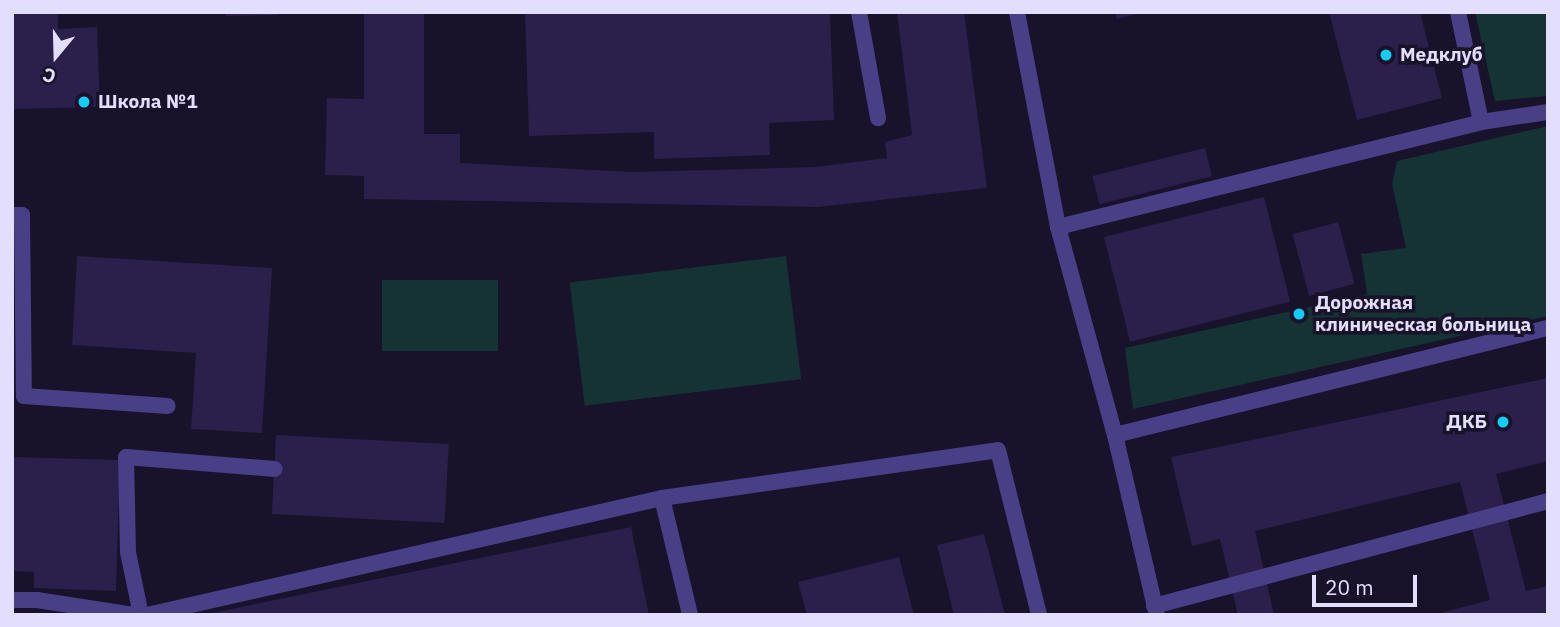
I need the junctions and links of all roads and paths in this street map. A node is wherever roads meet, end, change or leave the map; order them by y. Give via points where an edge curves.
1 (859, 12) edge
2 (1017, 12) edge
3 (1458, 12) edge
4 (1548, 112) edge
5 (878, 118) dead end
6 (1480, 122) junction
7 (12, 215) edge
8 (1058, 228) junction
9 (1548, 328) edge
10 (168, 406) dead end
11 (1115, 435) junction
12 (275, 469) dead end
13 (662, 498) junction
14 (1548, 501) edge
15 (12, 600) edge
16 (39, 607) edge
17 (1155, 610) edge
18 (134, 615) edge
19 (144, 615) edge
20 (690, 615) edge
21 (1039, 615) edge

1 - 5 lane
2 - 8 lane
3 - 6 lane
4 - 6 lane
6 - 8 lane
7 - 10 lane via 22,215 24,396
8 - 11 lane
9 - 11 lane
11 - 17 lane
12 - 19 lane via 126,457 128,552
13 - 19 lane
13 - 20 lane
13 - 21 lane via 998,450
14 - 17 lane
15 - 16 lane
16 - 18 lane

